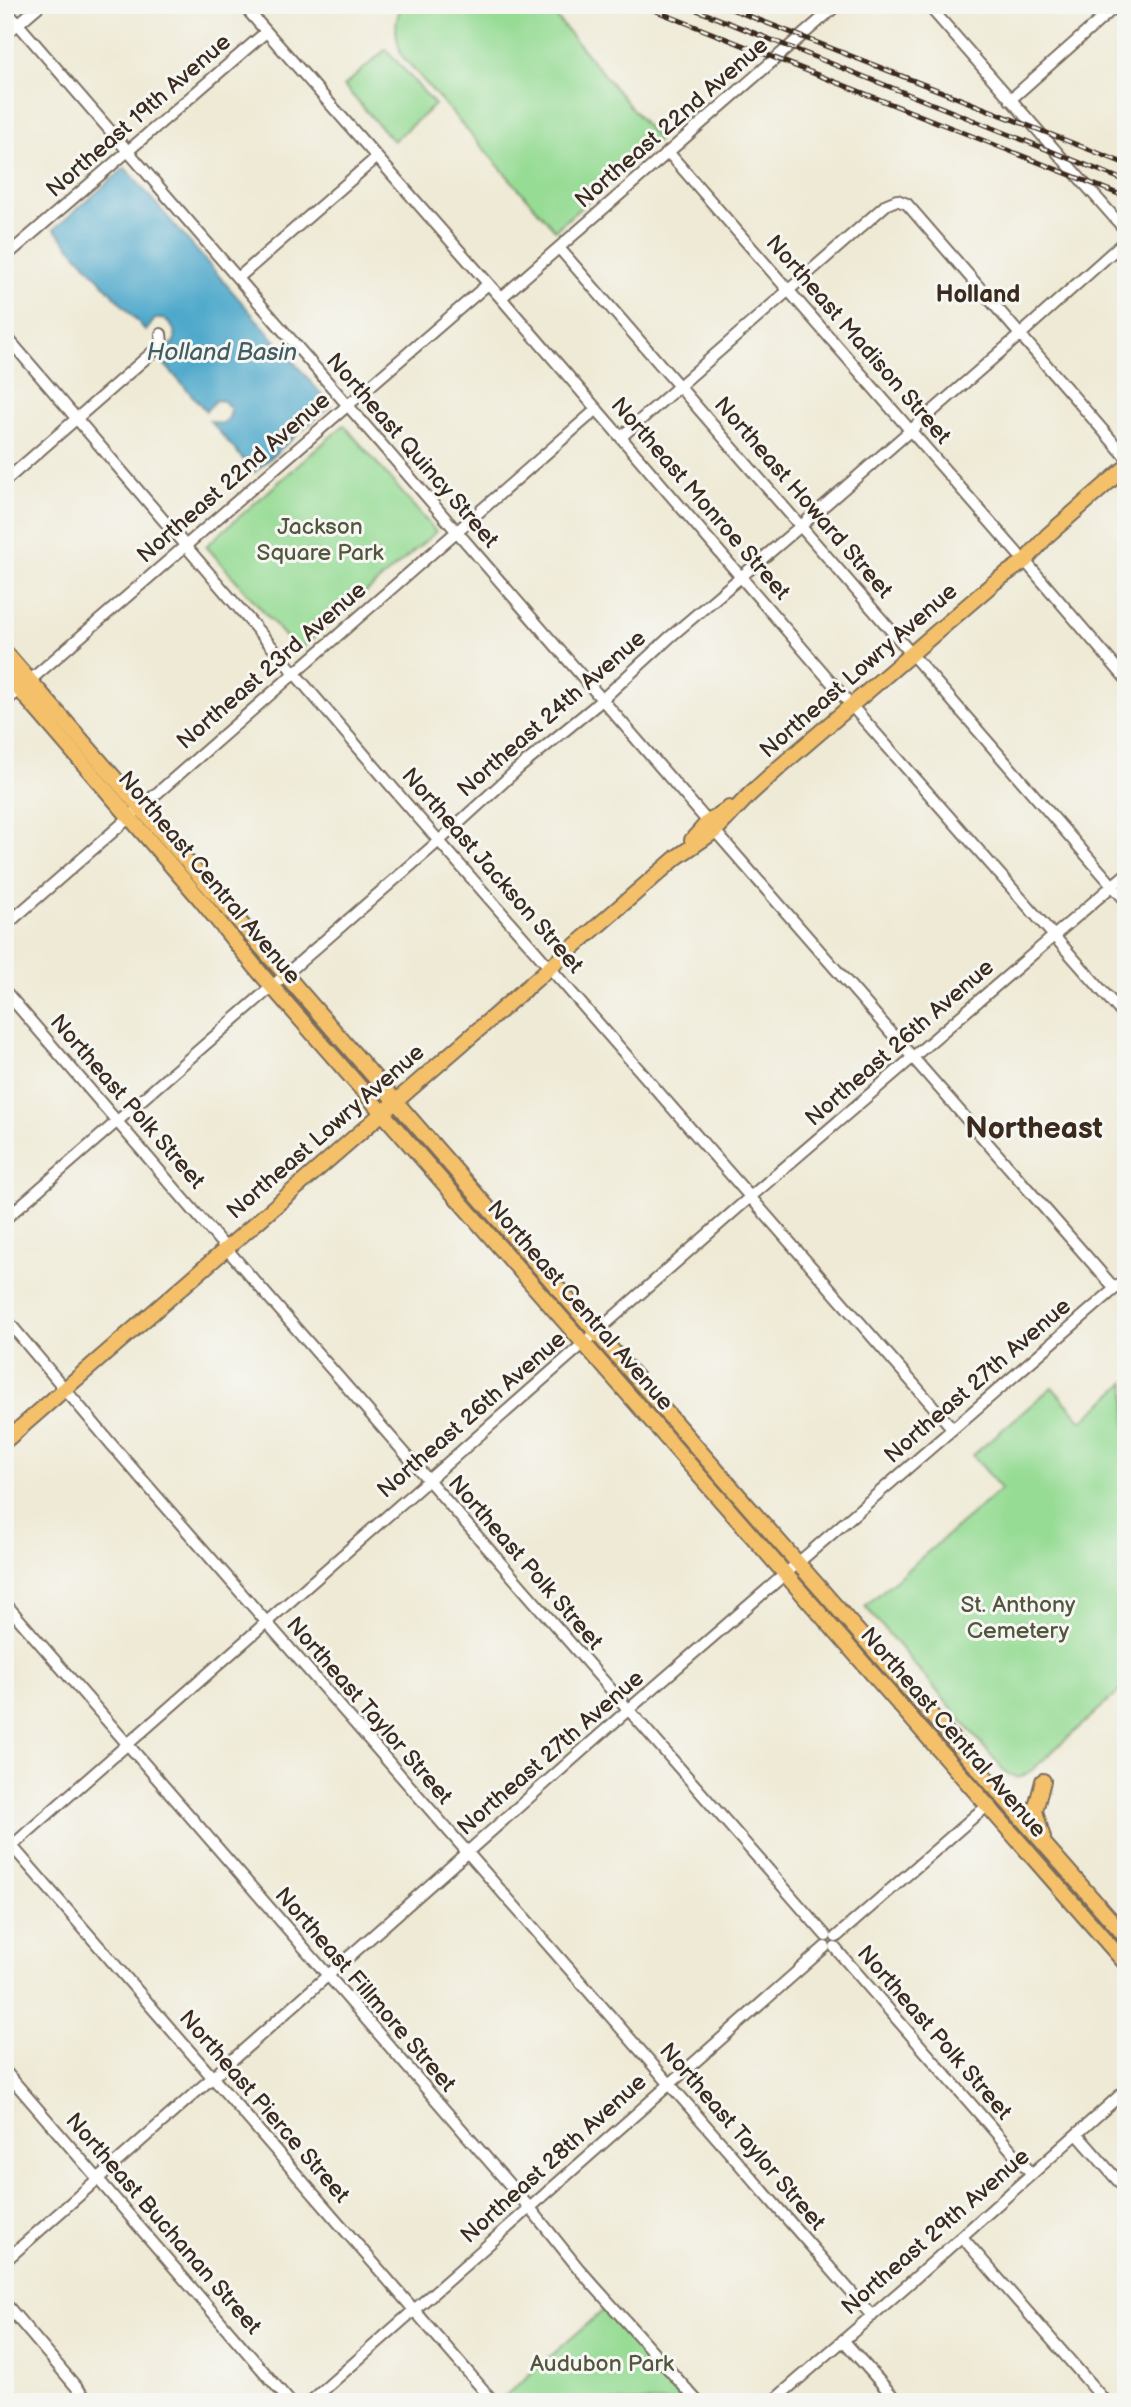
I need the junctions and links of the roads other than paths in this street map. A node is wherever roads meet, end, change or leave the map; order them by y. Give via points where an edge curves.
1 (40, 5) edge
2 (243, 5) edge
3 (837, 5) edge
4 (928, 5) edge
5 (1118, 5) edge
6 (5, 9) edge
7 (1126, 12) edge
8 (18, 24) junction
9 (266, 32) junction
10 (5, 35) edge
11 (1010, 100) junction
12 (129, 150) junction
13 (668, 152) junction
14 (376, 158) junction
15 (1126, 231) edge
16 (1126, 240) edge
17 (559, 248) junction
18 (5, 257) edge
19 (238, 278) junction
20 (488, 284) junction
21 (789, 290) junction
22 (501, 298) junction
23 (161, 334) dead end
24 (1021, 334) junction
25 (5, 335) edge
26 (680, 387) junction
27 (348, 405) junction
28 (597, 410) junction
29 (77, 419) junction
30 (911, 430) junction
31 (621, 437) junction
32 (1126, 457) edge
33 (1126, 467) edge
34 (5, 481) edge
35 (802, 525) junction
36 (456, 533) junction
37 (186, 546) junction
38 (1022, 558) junction
39 (740, 575) junction
40 (5, 652) edge
41 (911, 653) junction
42 (5, 673) edge
43 (296, 673) junction
44 (1126, 679) edge
45 (25, 685) junction
46 (602, 700) junction
47 (5, 702) edge
48 (852, 705) junction
49 (135, 813) junction
50 (712, 827) junction
51 (440, 840) junction
52 (1126, 874) edge
53 (1112, 885) junction
54 (1126, 901) edge
55 (5, 926) edge
56 (1054, 935) junction
57 (550, 967) junction
58 (284, 975) junction
59 (272, 986) junction
60 (5, 991) edge
61 (1126, 1018) edge
62 (913, 1057) junction
63 (395, 1100) junction
64 (382, 1112) junction
65 (118, 1121) junction
66 (749, 1198) junction
67 (5, 1219) edge
68 (226, 1248) junction
69 (1126, 1279) edge
70 (1115, 1289) junction
71 (5, 1318) edge
72 (596, 1332) junction
73 (583, 1343) junction
74 (65, 1389) junction
75 (953, 1429) junction
76 (5, 1441) edge
77 (427, 1479) junction
78 (799, 1562) junction
79 (784, 1574) junction
80 (5, 1603) edge
81 (265, 1621) junction
82 (628, 1710) junction
83 (128, 1744) junction
84 (1043, 1780) dead end
85 (987, 1807) junction
86 (8, 1845) edge
87 (467, 1853) junction
88 (1060, 1861) junction
89 (1126, 1937) edge
90 (830, 1942) junction
91 (1126, 1964) edge
92 (327, 1976) junction
93 (5, 2071) edge
94 (213, 2077) junction
95 (668, 2083) junction
96 (1126, 2091) edge
97 (1077, 2134) junction
98 (1032, 2174) junction
99 (99, 2179) junction
100 (1126, 2190) edge
101 (528, 2207) junction
102 (962, 2237) junction
103 (5, 2261) edge
104 (5, 2303) edge
105 (415, 2309) junction
106 (872, 2316) junction
107 (843, 2340) junction
108 (493, 2401) edge
109 (89, 2402) edge
110 (290, 2402) edge
111 (310, 2402) edge
112 (698, 2402) edge
113 (772, 2402) edge
114 (898, 2402) edge
115 (1106, 2402) edge

1 - 8 street
2 - 9 street, Northeast Monroe Street
3 - 13 street, Northeast 22nd Avenue
4 - 11 street
5 - 7 street
5 - 11 street
6 - 8 street, Northeast Quincy Street
8 - 10 street
8 - 12 street, Northeast Quincy Street
9 - 12 street, Northeast 19th Avenue
9 - 14 street, Northeast Monroe Street
11 - 15 street
12 - 18 street, Northeast 19th Avenue
12 - 19 street, Northeast Quincy Street
13 - 17 street, Northeast 22nd Avenue
13 - 21 street, Northeast Madison Street
14 - 19 street
14 - 20 street, Northeast Monroe Street
16 - 24 street, Northeast 24th Avenue
17 - 22 street, Northeast 22nd Avenue
17 - 26 street, Northeast Howard Street
19 - 27 street, Northeast Quincy Street
20 - 22 street, Northeast Monroe Street
20 - 27 street, Northeast 22nd Avenue
21 - 24 street via 897,200 907,204
21 - 26 street
21 - 30 street, Northeast Madison Street
22 - 28 street, Northeast Monroe Street
23 - 29 street via 162,344
24 - 30 street, Northeast 24th Avenue
24 - 32 street
25 - 29 street, Northeast Jackson Street
26 - 31 street
26 - 35 street, Northeast Howard Street
27 - 36 street, Northeast Quincy Street
27 - 37 street, Northeast 22nd Avenue
28 - 31 street, Northeast Monroe Street
28 - 36 street, Northeast 23rd Avenue
29 - 34 street
29 - 37 street, Northeast Jackson Street
30 - 35 street, Northeast 24th Avenue
30 - 38 street, Northeast Madison Street
31 - 39 street, Northeast Monroe Street
33 - 38 main road, Northeast Lowry Avenue
35 - 39 street, Northeast 24th Avenue
35 - 41 street, Northeast Howard Street
36 - 43 street, Northeast 23rd Avenue
36 - 46 street, Northeast Quincy Street
37 - 43 street, Northeast Jackson Street
37 - 45 street, Northeast 22nd Avenue
38 - 41 main road, Northeast Lowry Avenue
38 - 44 street, Northeast Madison Street
39 - 46 street, Northeast 24th Avenue
39 - 48 street, Northeast Monroe Street
40 - 45 main road, Northeast Central Avenue
41 - 48 main road, Northeast Lowry Avenue
41 - 53 street, Northeast Howard Street
42 - 45 main road, Northeast Central Avenue
43 - 49 street, Northeast 23rd Avenue
43 - 51 street, Northeast Jackson Street
45 - 47 street, Northeast 22nd Avenue
45 - 49 main road, Northeast Central Avenue
46 - 50 street, Northeast Quincy Street
46 - 51 street, Northeast 24th Avenue
48 - 50 main road, Northeast Lowry Avenue
48 - 56 street, Northeast Monroe Street
49 - 55 street, Northeast 23rd Avenue
49 - 58 main road, Northeast Central Avenue
49 - 59 main road, Northeast Central Avenue
50 - 57 main road, Northeast Lowry Avenue
50 - 62 street, Northeast Quincy Street
51 - 57 street, Northeast Jackson Street
51 - 58 street, Northeast 24th Avenue
52 - 53 street, Northeast 26th Avenue
53 - 54 street, Northeast Howard Street
53 - 56 street, Northeast 26th Avenue
56 - 61 street, Northeast Monroe Street
56 - 62 street, Northeast 26th Avenue
57 - 63 main road, Northeast Lowry Avenue
57 - 66 street, Northeast Jackson Street
58 - 59 street, Northeast 24th Avenue
58 - 63 main road, Northeast Central Avenue
59 - 64 main road, Northeast Central Avenue
59 - 65 street, Northeast 24th Avenue
60 - 65 street, Northeast Polk Street
62 - 66 street, Northeast 26th Avenue
62 - 70 street, Northeast Quincy Street
63 - 64 main road, Northeast Lowry Avenue
63 - 72 main road, Northeast Central Avenue
64 - 68 main road, Northeast Lowry Avenue
64 - 73 main road, Northeast Central Avenue
65 - 67 street, Northeast 24th Avenue
65 - 68 street, Northeast Polk Street
66 - 72 street, Northeast 26th Avenue
66 - 75 street, Northeast Jackson Street
68 - 74 main road, Northeast Lowry Avenue
68 - 77 street, Northeast Polk Street
69 - 70 street, Northeast 27th Avenue
70 - 75 street, Northeast 27th Avenue
71 - 74 street, Northeast Taylor Street
72 - 73 street, Northeast 26th Avenue
72 - 78 main road, Northeast Central Avenue
73 - 77 street, Northeast 26th Avenue
73 - 79 main road, Northeast Central Avenue
74 - 76 main road, Northeast Lowry Avenue
74 - 81 street, Northeast Taylor Street
75 - 78 street, Northeast 27th Avenue
77 - 81 street, Northeast 26th Avenue
77 - 82 street, Northeast Polk Street
78 - 79 street, Northeast 27th Avenue
78 - 88 main road, Northeast Central Avenue
79 - 82 street, Northeast 27th Avenue
79 - 85 main road, Northeast Central Avenue
80 - 83 street, Northeast Fillmore Street
81 - 83 street, Northeast 26th Avenue
81 - 87 street, Northeast Taylor Street
82 - 87 street, Northeast 27th Avenue
82 - 90 street, Northeast Polk Street
83 - 86 street, Northeast 26th Avenue
83 - 92 street, Northeast Fillmore Street
84 - 88 main road via 1035,1811 1039,1829
85 - 90 street, Northeast 28th Avenue
85 - 91 main road, Northeast Central Avenue
86 - 94 street, Northeast Pierce Street
87 - 92 street, Northeast 27th Avenue
87 - 95 street, Northeast Taylor Street
88 - 89 main road, Northeast Central Avenue
90 - 95 street, Northeast 28th Avenue
90 - 98 street, Northeast Polk Street
92 - 94 street, Northeast 27th Avenue
92 - 101 street, Northeast Fillmore Street
93 - 99 street, Northeast Buchanan Street
94 - 99 street, Northeast 27th Avenue
94 - 105 street, Northeast Pierce Street
95 - 101 street, Northeast 28th Avenue
95 - 106 street, Northeast Taylor Street
96 - 97 street, Northeast 29th Avenue
97 - 98 street, Northeast 29th Avenue
97 - 100 street
98 - 102 street, Northeast 29th Avenue
99 - 103 street, Northeast 27th Avenue
99 - 110 street, Northeast Buchanan Street
101 - 105 street, Northeast 28th Avenue
101 - 112 street, Northeast Fillmore Street
102 - 106 street, Northeast 29th Avenue
102 - 115 street
104 - 109 street
105 - 108 street, Northeast Pierce Street
105 - 111 street, Northeast 28th Avenue
106 - 107 street, Northeast 29th Avenue
107 - 113 street, Northeast 29th Avenue
107 - 114 street

